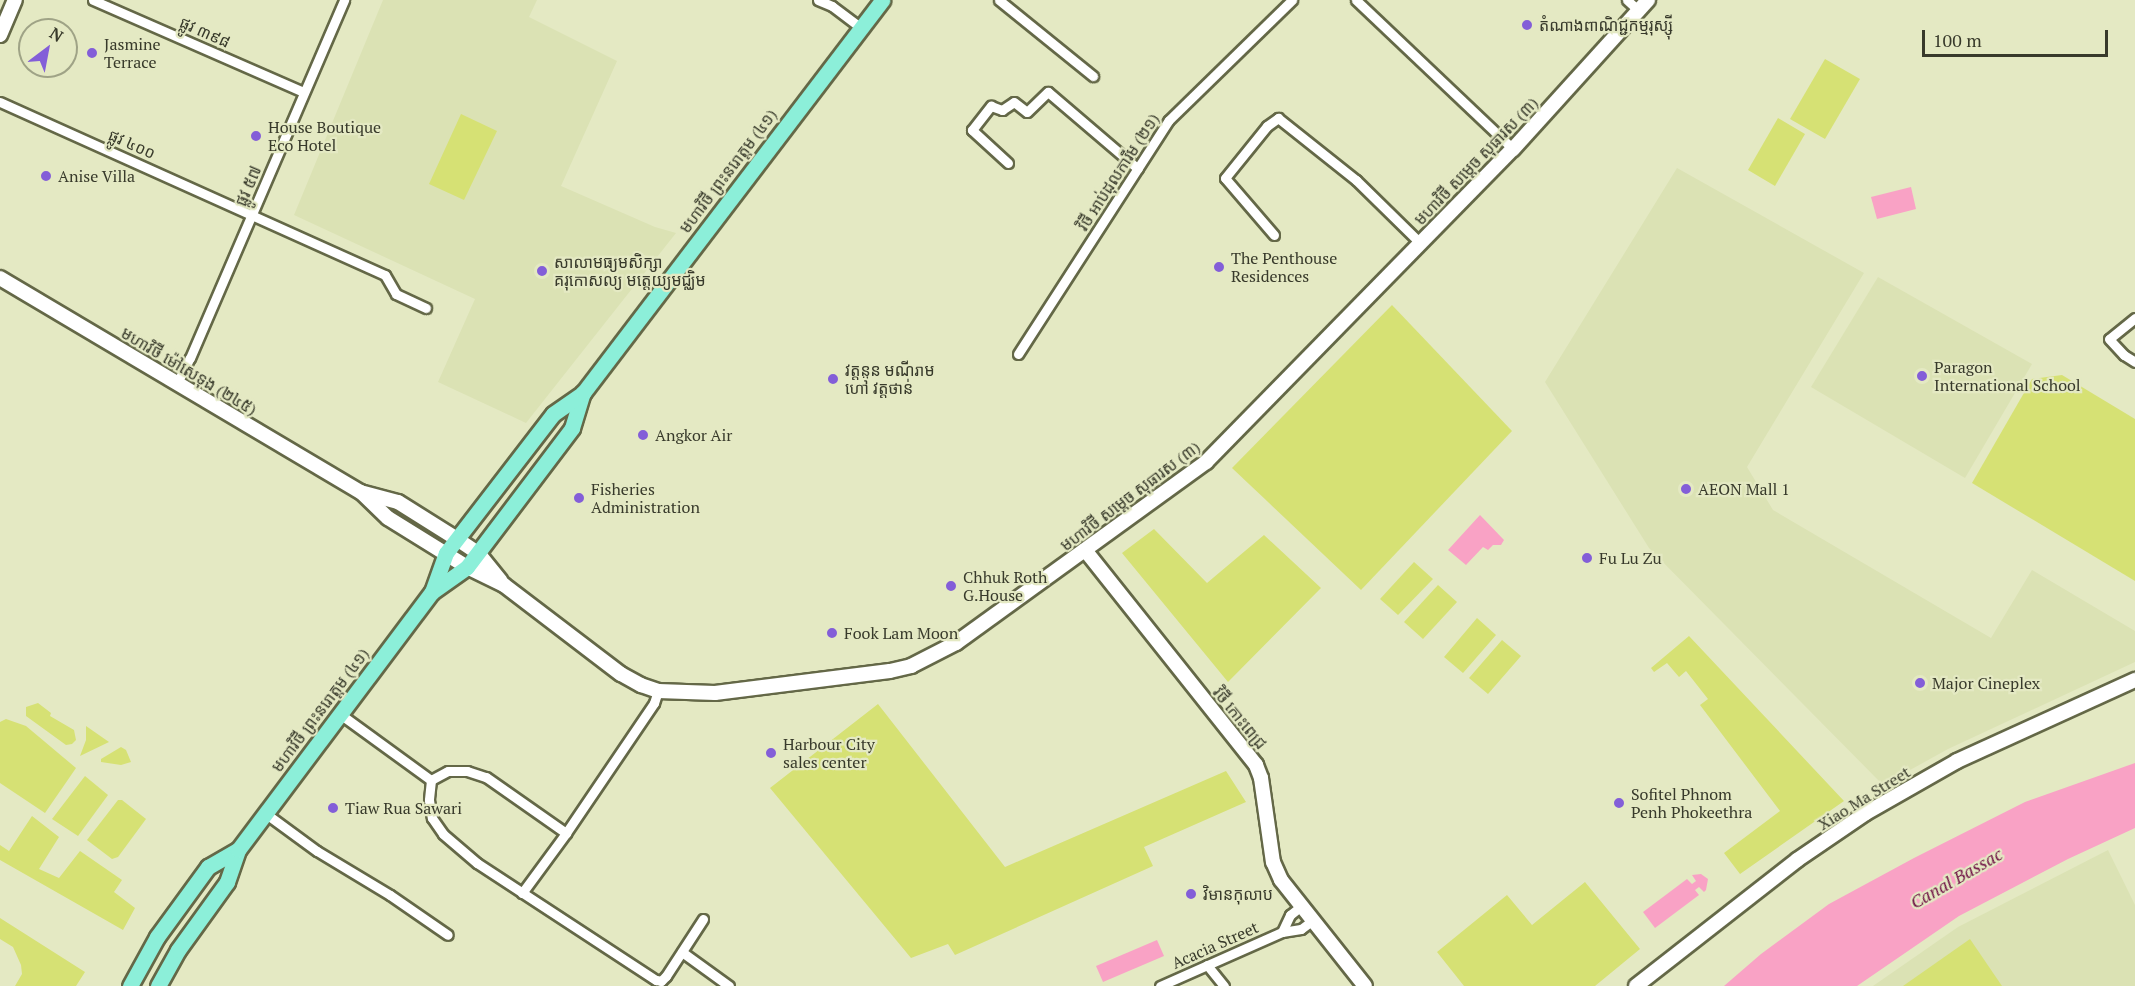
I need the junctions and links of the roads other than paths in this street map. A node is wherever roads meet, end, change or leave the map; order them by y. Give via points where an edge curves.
1 (15, 0) edge
2 (93, 0) edge
3 (344, 0) edge
4 (818, 0) edge
5 (882, 0) edge
6 (999, 0) edge
7 (1292, 0) edge
8 (1356, 0) edge
9 (1627, 0) edge
10 (1643, 5) edge
11 (861, 28) junction
12 (0, 35) edge
13 (1093, 76) dead end
14 (304, 92) junction
15 (0, 102) edge
16 (1513, 149) junction
17 (1008, 163) dead end
18 (1138, 169) junction
19 (252, 214) junction
20 (1274, 235) dead end
21 (1420, 243) junction
22 (0, 278) edge
23 (426, 308) dead end
24 (2135, 318) edge
25 (1018, 354) dead end
26 (2135, 362) edge
27 (177, 383) junction
28 (583, 393) junction
29 (362, 492) junction
30 (458, 539) junction
31 (1085, 550) junction
32 (478, 553) junction
33 (446, 554) junction
34 (467, 567) junction
35 (504, 585) junction
36 (432, 592) junction
37 (2135, 680) edge
38 (658, 691) junction
39 (340, 714) junction
40 (431, 780) junction
41 (266, 813) junction
42 (566, 832) junction
43 (238, 850) junction
44 (522, 893) junction
45 (1301, 906) junction
46 (703, 919) dead end
47 (1312, 921) junction
48 (1282, 932) junction
49 (448, 934) dead end
50 (682, 952) junction
51 (1207, 965) junction
52 (130, 986) edge
53 (158, 986) edge
54 (729, 986) edge
55 (1160, 986) edge
56 (1224, 986) edge
57 (1365, 986) edge
58 (1636, 986) edge

1 - 12 main road
2 - 14 street, ផ្លូវ ៣៩៨
3 - 14 street, ផ្លូវ ៥៧
4 - 11 street
5 - 11 main road, មហាវិថី ព្រះនរោត្តម (៤១)
6 - 13 street
7 - 18 street, វិថី អាប់ដុលការីម (២១) via 1169,120
8 - 16 street
9 - 10 street
10 - 16 main road, មហាវិថី សម្តេច សុធារស (៣)
11 - 28 main road, មហាវិថី ព្រះនរោត្តម (៤១)
14 - 19 street, ផ្លូវ ៥៧
15 - 19 street, ផ្លូវ ៤០០
16 - 21 main road, មហាវិថី សម្តេច សុធារស (៣)
17 - 18 street via 972,130 991,106 1002,110 1014,102 1027,112 1048,92
18 - 25 street, វិថី អាប់ដុលការីម (២១)
19 - 23 street, ផ្លូវ ៤០០ via 385,275 396,294
19 - 27 street, ផ្លូវ ៥៧
20 - 21 street via 1225,178 1278,118 1356,180
21 - 31 main road, មហាវិថី សម្តេច សុធារស (៣) via 1206,462
22 - 27 main road, មហាវិថី ម៉ៅសេទុង (២៤៥)
24 - 26 street via 2109,339
27 - 29 main road, មហាវិថី ម៉ៅសេទុង (២៤៥)
28 - 30 main road, មហាវិថី ព្រះនរោត្តម (៤១) via 553,414
28 - 32 main road, មហាវិថី ព្រះនរោត្តម (៤១) via 572,428
29 - 30 main road, មហាវិថី ម៉ៅសេទុង (២៤៥) via 398,502
29 - 33 main road, មហាវិថី ម៉ៅសេទុង (២៤៥) via 388,518
30 - 32 main road, មហាវិថី សម្តេច សុធារស (៣)
30 - 33 main road, មហាវិថី ព្រះនរោត្តម (៤១)
31 - 38 main road, មហាវិថី សម្តេច សុធារស (៣) via 956,643 911,666 715,693
31 - 45 main road, វិថី កោះពេជ្រ via 1256,765 1273,862
32 - 34 main road, មហាវិថី ព្រះនរោត្តម (៤១)
32 - 35 main road, មហាវិថី សម្តេច សុធារស (៣)
33 - 34 main road, មហាវិថី សម្តេច សុធារស (៣)
33 - 36 main road, មហាវិថី ព្រះនរោត្តម (៤១)
34 - 35 main road, មហាវិថី សម្តេច សុធារស (៣)
34 - 36 main road, មហាវិថី ព្រះនរោត្តម (៤១)
35 - 38 main road, មហាវិថី សម្តេច សុធារស (៣) via 621,674
36 - 39 main road, មហាវិថី ព្រះនរោត្តម (៤១)
37 - 58 main road, Xiao Ma Street via 1957,761 1866,813 1797,860
38 - 42 street via 654,704
39 - 40 street
39 - 41 main road, មហាវិថី ព្រះនរោត្តម (៤១)
40 - 42 street via 448,771 486,777
40 - 44 street via 432,818 443,834
41 - 43 main road, មហាវិថី ព្រះនរោត្តម (៤១)
41 - 49 street via 317,851
42 - 44 street
43 - 52 main road, មហាវិថី ព្រះនរោត្តម (៤១) via 208,867 157,937
43 - 53 main road, មហាវិថី ព្រះនរោត្តម (៤១) via 227,882 178,950
44 - 50 street via 656,980 666,976
45 - 47 main road, វិថី កោះពេជ្រ
45 - 48 street, Acacia Street via 1290,915
46 - 50 street
47 - 48 street, Acacia Street via 1301,929
47 - 57 main road, វិថី កោះពេជ្រ
48 - 51 street, Acacia Street
50 - 54 street
51 - 55 street, Acacia Street
51 - 56 street

